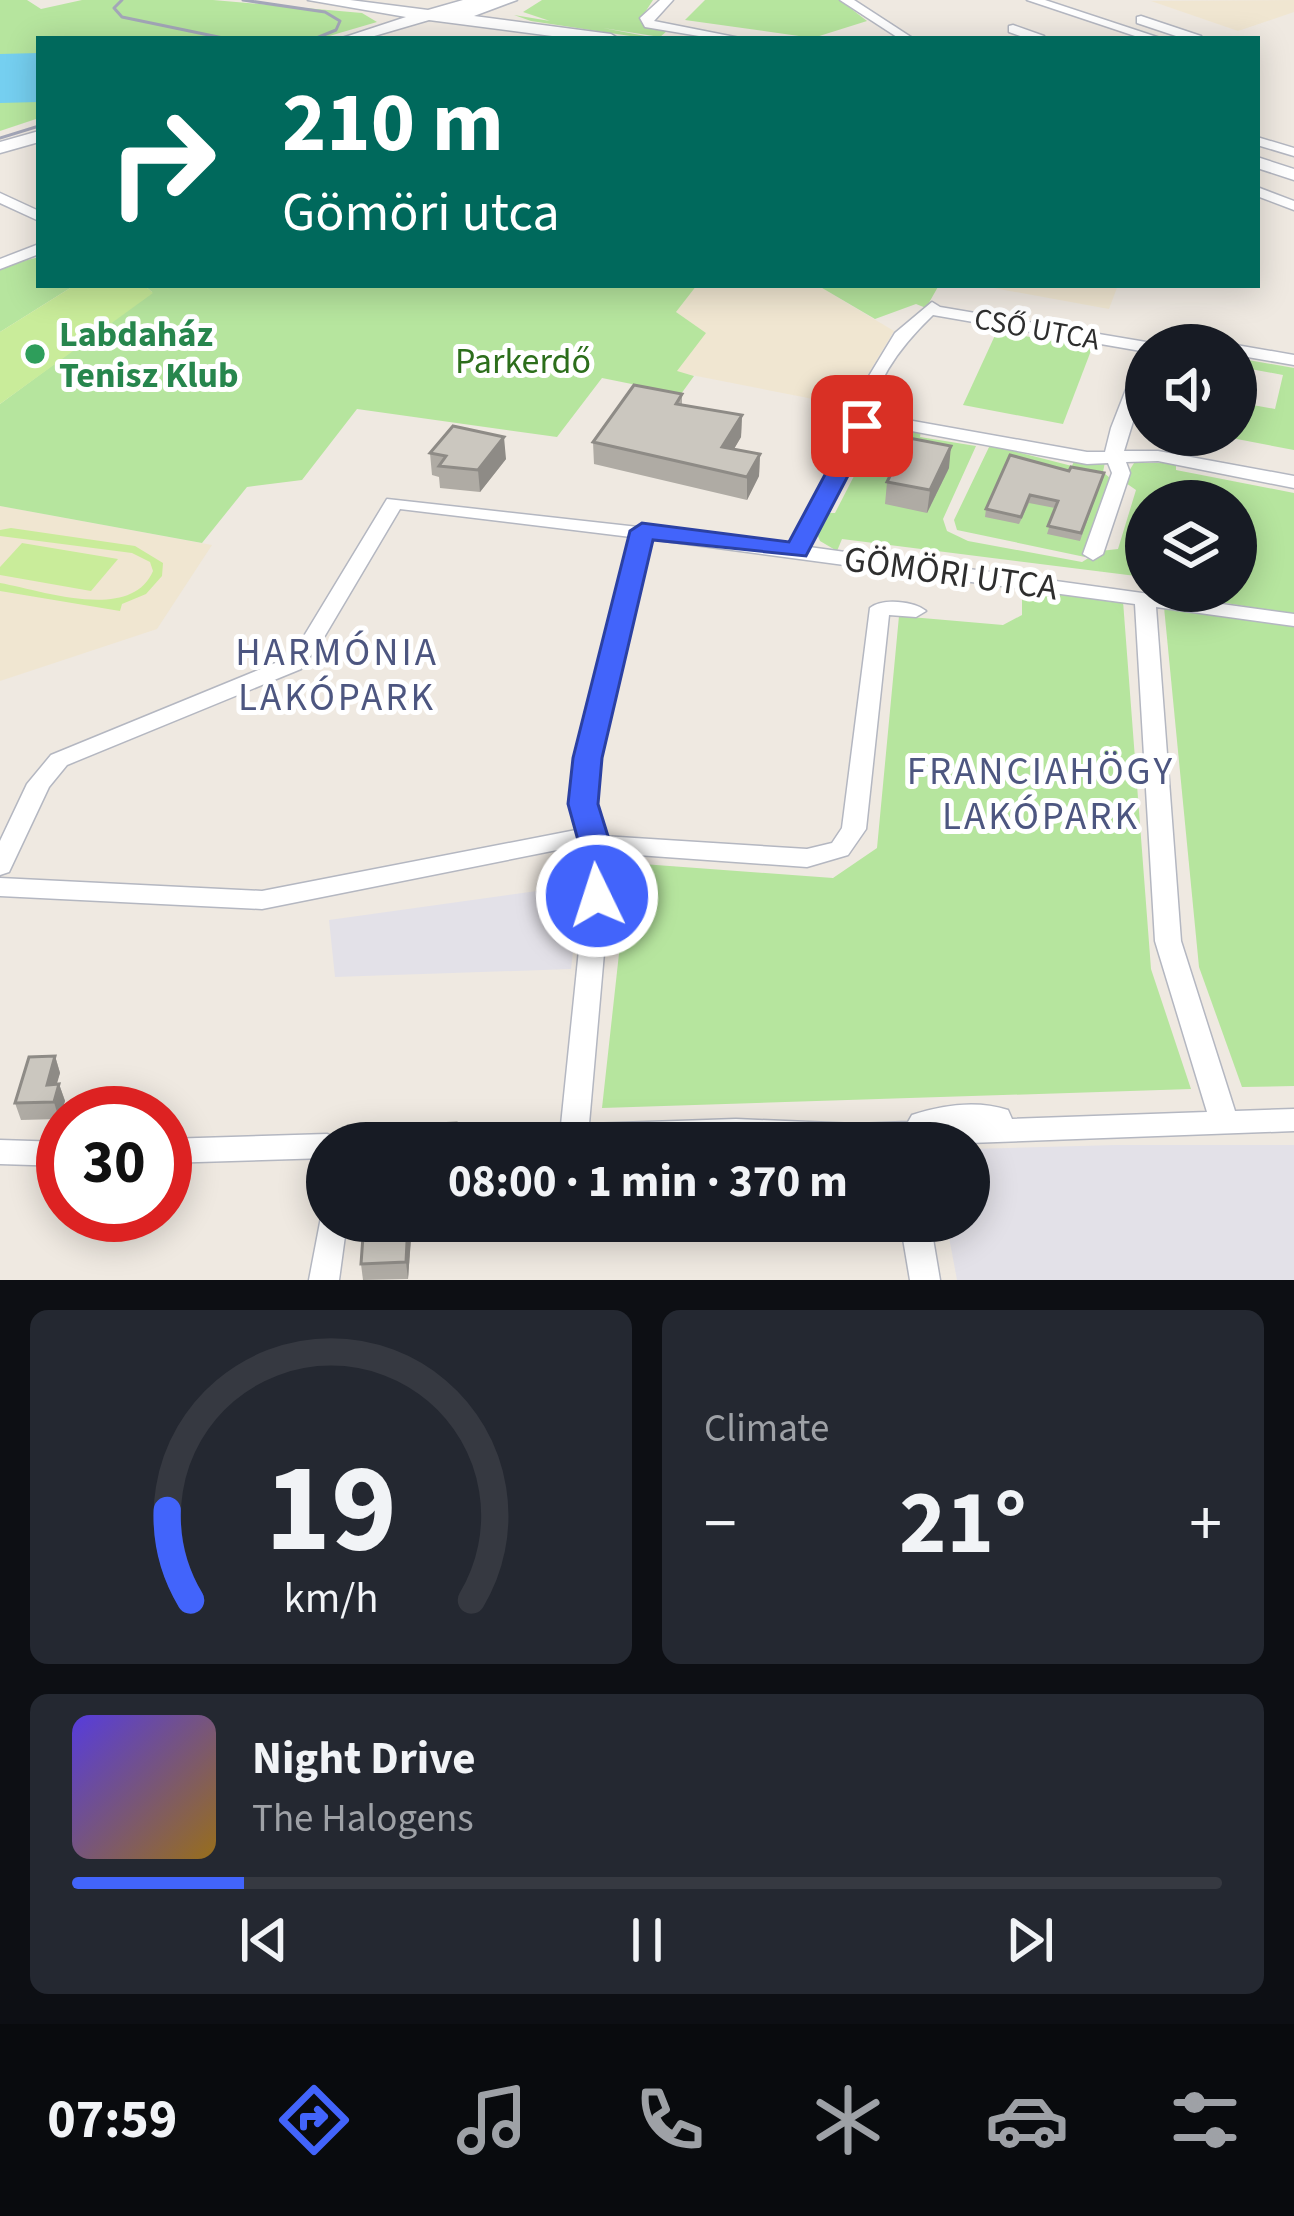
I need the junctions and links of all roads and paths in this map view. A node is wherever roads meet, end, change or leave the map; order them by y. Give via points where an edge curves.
1 (316, 0) edge
2 (479, 0) edge
3 (513, 0) edge
4 (667, 0) edge
5 (846, 0) edge
6 (1033, 0) edge
7 (1083, 0) edge
8 (358, 5) junction
9 (428, 15) junction
10 (451, 18) junction
11 (526, 27) junction
12 (1013, 29) dead end
13 (371, 36) edge
14 (375, 36) edge
15 (378, 36) edge
16 (384, 36) edge
17 (590, 36) edge
18 (718, 36) edge
19 (903, 36) edge
20 (1032, 36) edge
21 (1147, 36) edge
22 (1188, 36) edge
23 (36, 137) edge
24 (1260, 142) edge
25 (0, 148) edge
26 (1294, 152) edge
27 (1260, 163) edge
28 (1294, 175) edge
29 (1260, 192) edge
30 (0, 197) edge
31 (1294, 206) edge
32 (36, 215) edge
33 (36, 250) edge
34 (0, 264) edge
35 (1125, 347) edge
36 (1257, 354) edge
37 (1294, 360) edge
38 (1125, 413) edge
39 (862, 426) junction
40 (1117, 459) junction
41 (1294, 482) edge
42 (642, 531) junction
43 (797, 550) junction
44 (1093, 554) dead end
45 (1125, 596) edge
46 (916, 611) dead end
47 (1146, 612) edge
48 (1237, 612) edge
49 (1294, 620) edge
50 (594, 840) junction
51 (0, 866) edge
52 (0, 887) edge
53 (1294, 1120) edge
54 (1223, 1121) junction
55 (575, 1122) edge
56 (990, 1132) edge
57 (306, 1147) edge
58 (192, 1150) edge
59 (0, 1152) edge
60 (36, 1153) edge
61 (329, 1242) edge
62 (919, 1242) edge
63 (324, 1280) edge
64 (926, 1280) edge

1 - 8 main road
2 - 9 main road
3 - 10 main road
3 - 11 main road via 509,14
4 - 18 street via 646,18
5 - 19 street
6 - 21 street
7 - 22 street
8 - 9 main road
8 - 13 main road via 381,19
9 - 10 main road
9 - 14 main road
10 - 11 main road
10 - 15 main road
11 - 16 main road
11 - 17 main road
12 - 20 street
23 - 25 main road
24 - 26 street
27 - 28 main road
29 - 31 street
30 - 32 street
33 - 34 street
35 - 39 street, CSŐ UTCA via 930,308 901,337 864,399
36 - 37 street
38 - 40 street
39 - 40 street via 885,421
39 - 43 street
40 - 41 street via 1158,456
40 - 44 street via 1121,472
42 - 43 street, GÖMÖRI UTCA
42 - 50 street via 588,758 583,804
42 - 51 street, GÖMÖRI UTCA via 394,503 292,664 59,760
43 - 45 street, GÖMÖRI UTCA
46 - 50 street via 880,608 854,829 841,850 807,858
47 - 54 street via 1168,941
48 - 49 street, GÖMÖRI UTCA
50 - 52 street via 262,900
50 - 55 street via 600,862
53 - 54 street
54 - 56 street
57 - 58 street
59 - 60 street
61 - 63 street
62 - 64 street

